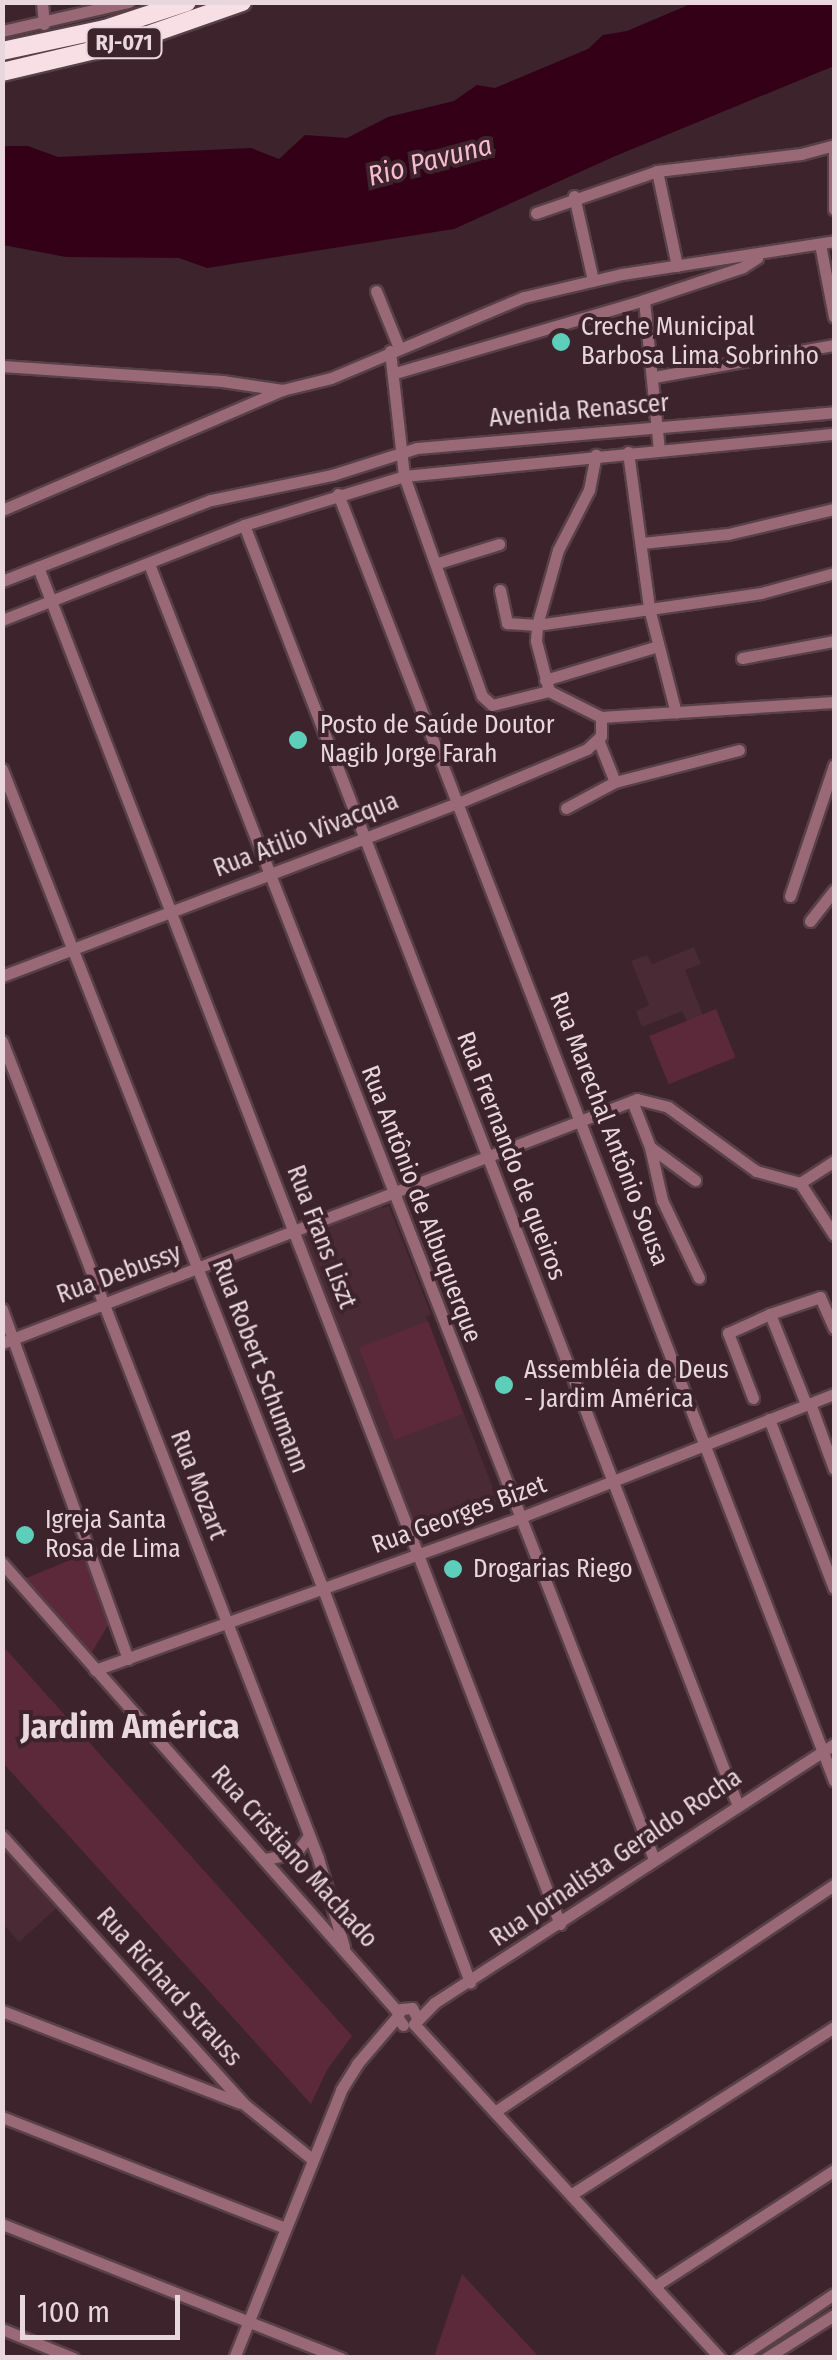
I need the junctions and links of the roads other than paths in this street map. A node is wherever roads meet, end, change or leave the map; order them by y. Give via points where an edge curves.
1 (42, 2) edge
2 (72, 2) edge
3 (128, 2) edge
4 (187, 2) edge
5 (242, 2) edge
6 (70, 17) junction
7 (44, 24) junction
8 (2, 31) edge
9 (2, 50) edge
10 (2, 72) edge
11 (834, 147) edge
12 (833, 169) edge
13 (657, 172) junction
14 (574, 196) junction
15 (834, 209) edge
16 (536, 213) dead end
17 (834, 241) edge
18 (820, 244) junction
19 (759, 256) junction
20 (674, 267) junction
21 (593, 280) junction
22 (376, 290) dead end
23 (674, 290) junction
24 (644, 300) junction
25 (834, 316) edge
26 (834, 345) edge
27 (395, 350) junction
28 (2, 366) edge
29 (395, 373) junction
30 (654, 376) junction
31 (282, 390) junction
32 (834, 412) edge
33 (657, 426) junction
34 (834, 434) edge
35 (404, 450) junction
36 (659, 450) junction
37 (628, 452) junction
38 (596, 456) junction
39 (404, 476) junction
40 (338, 494) junction
41 (834, 509) edge
42 (2, 510) edge
43 (244, 526) junction
44 (642, 543) junction
45 (500, 544) dead end
46 (438, 563) junction
47 (149, 564) junction
48 (38, 567) junction
49 (834, 573) edge
50 (2, 581) edge
51 (500, 590) dead end
52 (52, 602) junction
53 (650, 608) junction
54 (2, 620) edge
55 (537, 625) junction
56 (834, 641) edge
57 (658, 646) junction
58 (742, 658) dead end
59 (547, 686) junction
60 (834, 702) edge
61 (676, 713) junction
62 (601, 717) junction
63 (599, 742) junction
64 (739, 750) dead end
65 (834, 765) edge
66 (2, 769) edge
67 (615, 782) junction
68 (458, 802) junction
69 (566, 808) dead end
70 (362, 838) junction
71 (269, 873) junction
72 (834, 890) edge
73 (790, 896) dead end
74 (170, 910) junction
75 (810, 921) dead end
76 (72, 948) junction
77 (2, 976) edge
78 (2, 1041) edge
79 (632, 1101) junction
80 (581, 1119) junction
81 (650, 1147) junction
82 (486, 1154) junction
83 (834, 1161) edge
84 (695, 1180) dead end
85 (800, 1183) junction
86 (392, 1193) junction
87 (295, 1231) junction
88 (834, 1236) edge
89 (198, 1269) junction
90 (700, 1278) dead end
91 (105, 1303) junction
92 (2, 1309) edge
93 (770, 1314) junction
94 (834, 1328) edge
95 (8, 1340) edge
96 (834, 1394) edge
97 (753, 1398) dead end
98 (808, 1404) junction
99 (769, 1419) junction
100 (707, 1445) junction
101 (834, 1469) edge
102 (612, 1482) junction
103 (519, 1518) junction
104 (418, 1553) junction
105 (2, 1563) edge
106 (834, 1588) edge
107 (323, 1590) junction
108 (228, 1626) junction
109 (128, 1659) junction
110 (95, 1670) junction
111 (829, 1748) edge
112 (834, 1781) edge
113 (737, 1803) junction
114 (2, 1836) edge
115 (309, 1836) junction
116 (654, 1859) junction
117 (265, 1860) junction
118 (834, 1885) edge
119 (560, 1924) junction
120 (344, 1947) junction
121 (470, 1982) junction
122 (2, 2011) edge
123 (405, 2014) junction
124 (834, 2028) edge
125 (244, 2104) junction
126 (496, 2110) junction
127 (2, 2117) edge
128 (312, 2159) junction
129 (834, 2170) edge
130 (572, 2194) junction
131 (2, 2224) edge
132 (285, 2228) junction
133 (655, 2286) junction
134 (834, 2294) edge
135 (834, 2315) edge
136 (248, 2322) junction
137 (2, 2329) edge
138 (73, 2358) edge
139 (234, 2358) edge
140 (341, 2358) edge
141 (720, 2358) edge
142 (738, 2358) edge
143 (766, 2358) edge

1 - 7 street
2 - 6 street
3 - 6 street
4 - 9 highway, RJ-071 via 105,29
5 - 10 highway, RJ-071 via 111,47
6 - 7 street
7 - 8 street
11 - 12 street
11 - 13 street
12 - 15 street
13 - 14 street
13 - 20 street
14 - 16 street
14 - 21 street
17 - 18 street
18 - 19 street
18 - 25 street
19 - 20 street
19 - 23 street
20 - 21 street
20 - 23 street
21 - 27 street via 524,296
22 - 27 street
23 - 24 street
24 - 29 street
24 - 30 street
26 - 30 street
27 - 29 street
27 - 31 street via 331,378
28 - 31 street
29 - 35 street
30 - 33 street
31 - 42 street
32 - 33 street, Avenida Renascer
33 - 35 street, Avenida Renascer
33 - 36 street
34 - 36 street, Avenida Renascer
35 - 39 street
35 - 48 street, Avenida Renascer via 332,476 210,500
36 - 37 street, Avenida Renascer
37 - 38 street, Avenida Renascer
37 - 44 street
38 - 39 street, Avenida Renascer
38 - 55 street
39 - 40 street, Avenida Renascer
39 - 46 street
40 - 43 street, Avenida Renascer
40 - 68 street, Rua Marechal Antônio Sousa
41 - 44 street via 728,534
43 - 47 street, Avenida Renascer
43 - 70 street, Rua Frernando de queiros
44 - 53 street
45 - 46 street
46 - 59 street via 485,702 515,701
47 - 52 street, Avenida Renascer
47 - 71 street, Rua Antônio de Albuquerque
48 - 50 street, Avenida Renascer
48 - 52 street, Rua Frans Liszt
49 - 53 street via 777,590
51 - 55 street via 507,624
52 - 54 street, Avenida Renascer
52 - 74 street, Rua Frans Liszt
53 - 55 street
53 - 57 street
55 - 59 street
56 - 58 street
57 - 59 street
57 - 61 street
59 - 62 street
60 - 61 street
61 - 62 street
62 - 63 street
63 - 67 street
63 - 68 street, Rua Atilio Vivacqua
64 - 67 street
65 - 73 street
66 - 76 street, Rua Robert Schumann
67 - 69 street
68 - 70 street, Rua Atilio Vivacqua
68 - 80 street, Rua Marechal Antônio Sousa
70 - 71 street, Rua Atilio Vivacqua
70 - 82 street, Rua Frernando de queiros
71 - 74 street, Rua Atilio Vivacqua
71 - 86 street, Rua Antônio de Albuquerque
72 - 75 street
74 - 76 street, Rua Atilio Vivacqua
74 - 87 street, Rua Frans Liszt
76 - 77 street, Rua Atilio Vivacqua
76 - 89 street, Rua Robert Schumann
78 - 91 street, Rua Mozart
79 - 80 street, Rua Debussy
79 - 81 street
79 - 85 street via 668,1107 756,1171
80 - 82 street, Rua Debussy
80 - 100 street, Rua Marechal Antônio Sousa
81 - 84 street
81 - 90 street via 662,1200
82 - 86 street, Rua Debussy
82 - 102 street, Rua Frernando de queiros
83 - 85 street
85 - 88 street
86 - 87 street, Rua Debussy
86 - 103 street, Rua Antônio de Albuquerque
87 - 89 street, Rua Debussy
87 - 104 street, Rua Frans Liszt
89 - 91 street, Rua Debussy
89 - 107 street, Rua Robert Schumann
91 - 95 street, Rua Debussy
91 - 108 street, Rua Mozart
92 - 95 street
93 - 94 street via 820,1297
93 - 97 street via 728,1333
93 - 98 street
95 - 109 street
96 - 98 street, Rua Georges Bizet
98 - 99 street, Rua Georges Bizet
98 - 101 street
99 - 100 street, Rua Georges Bizet
99 - 106 street
100 - 102 street, Rua Georges Bizet
100 - 111 street, Rua Marechal Antônio Sousa
102 - 103 street, Rua Georges Bizet
102 - 113 street, Rua Frernando de queiros
103 - 104 street, Rua Georges Bizet
103 - 116 street, Rua Antônio de Albuquerque
104 - 107 street, Rua Georges Bizet
104 - 119 street, Rua Frans Liszt
105 - 110 street, Rua Cristiano Machado
107 - 108 street, Rua Georges Bizet
107 - 121 street, Rua Robert Schumann
108 - 109 street, Rua Georges Bizet
108 - 115 street, Rua Mozart
109 - 110 street, Rua Georges Bizet
110 - 117 street, Rua Cristiano Machado
111 - 112 street, Rua Marechal Antônio Sousa
111 - 113 street, Rua Jornalista Geraldo Rocha
113 - 116 street, Rua Jornalista Geraldo Rocha
114 - 125 street, Rua Richard Strauss
115 - 117 street via 296,1853
115 - 120 street, Rua Mozart
116 - 119 street, Rua Jornalista Geraldo Rocha
117 - 120 street, Rua Cristiano Machado
118 - 126 street
119 - 121 street, Rua Jornalista Geraldo Rocha
120 - 123 street, Rua Cristiano Machado
121 - 123 street, Rua Jornalista Geraldo Rocha
122 - 125 street
123 - 126 street, Rua Cristiano Machado
123 - 128 street, Rua Jornalista Geraldo Rocha via 348,2076
124 - 130 street
125 - 128 street, Rua Richard Strauss
126 - 130 street, Rua Cristiano Machado
127 - 132 street
128 - 132 street, Rua Jornalista Geraldo Rocha
129 - 133 street
130 - 133 street, Rua Cristiano Machado
131 - 136 street
132 - 136 street, Rua Jornalista Geraldo Rocha
133 - 141 street, Rua Cristiano Machado
134 - 142 street
135 - 143 street
136 - 139 street, Rua Jornalista Geraldo Rocha
136 - 140 street
137 - 138 street

